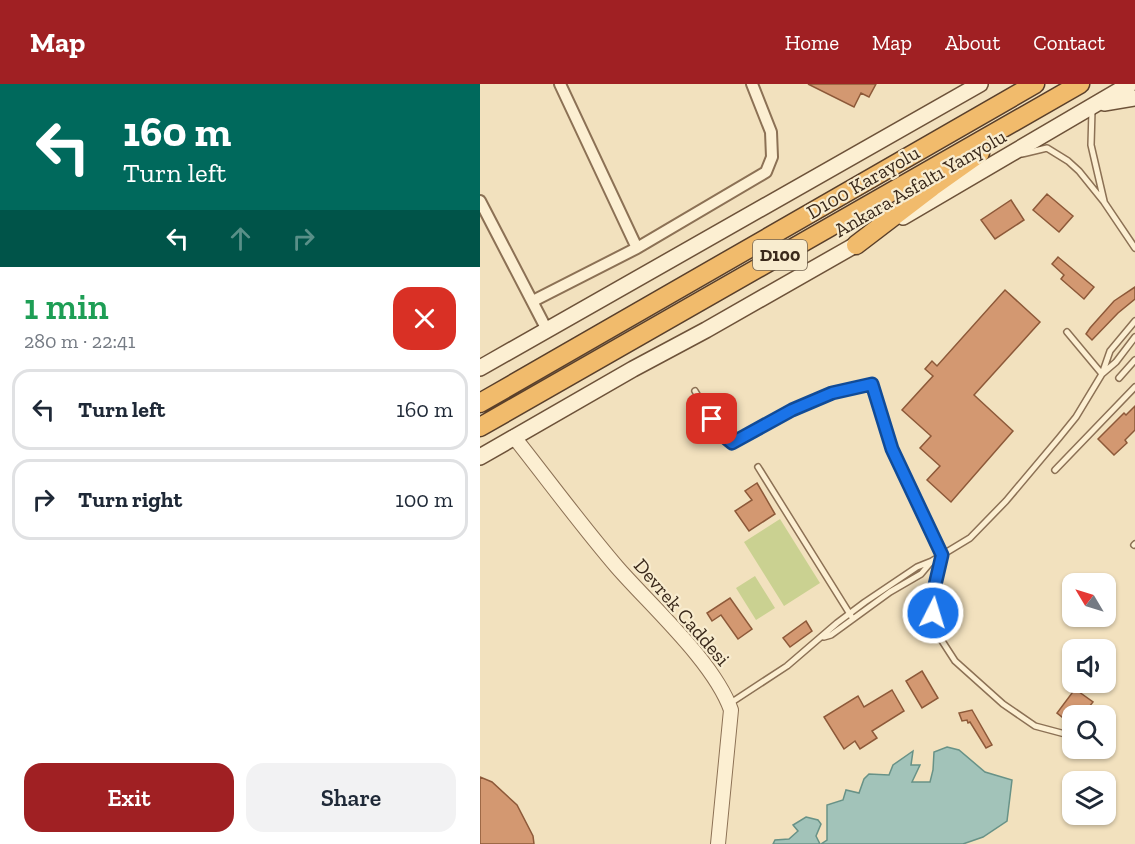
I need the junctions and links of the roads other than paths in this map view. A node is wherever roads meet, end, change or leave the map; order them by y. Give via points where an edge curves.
1 (560, 84) edge
2 (752, 84) edge
3 (980, 84) edge
4 (1035, 84) edge
5 (1081, 84) edge
6 (1130, 84) edge
7 (1135, 98) edge
8 (1092, 105) junction
9 (1006, 157) junction
10 (480, 201) edge
11 (1104, 202) junction
12 (856, 245) junction
13 (637, 248) junction
14 (1135, 248) edge
15 (533, 301) junction
16 (1135, 321) edge
17 (547, 330) junction
18 (1067, 332) dead end
19 (1135, 337) edge
20 (1135, 360) edge
21 (480, 368) edge
22 (1102, 374) junction
23 (1119, 378) dead end
24 (1135, 387) edge
25 (695, 391) dead end
26 (480, 403) edge
27 (480, 427) edge
28 (514, 437) junction
29 (480, 456) edge
30 (758, 467) dead end
31 (1055, 470) dead end
32 (942, 555) junction
33 (851, 616) junction
34 (729, 704) junction
35 (1062, 733) edge
36 (718, 844) edge

1 - 13 street
2 - 13 street via 771,132 772,158 766,171
3 - 17 main road
4 - 26 highway, D100 Karayolu / D100
5 - 12 highway
5 - 27 highway, D100 Karayolu / D100
6 - 8 main road, Ankara Asfaltı Yanyolu
7 - 8 main road
8 - 9 main road, Ankara Asfaltı Yanyolu
8 - 11 lane via 1091,145
9 - 11 lane via 1047,148 1068,160
9 - 12 main road, Ankara Asfaltı Yanyolu
10 - 15 street
11 - 14 lane
12 - 28 main road, Ankara Asfaltı Yanyolu
13 - 15 street
15 - 17 street
16 - 22 lane via 1110,351
17 - 21 main road
18 - 22 lane
19 - 22 lane
20 - 23 lane
22 - 32 lane via 1076,417 1006,501 970,538
24 - 31 lane
25 - 32 lane via 720,433 732,443 832,393 872,384 892,449
28 - 29 main road, Ankara Asfaltı Yanyolu
28 - 34 street, Devrek Caddesi via 616,566 698,657
30 - 33 lane
32 - 33 lane via 921,574
32 - 35 lane via 932,598 933,627 956,661 1003,704 1035,726
33 - 34 lane via 831,635
34 - 36 street

